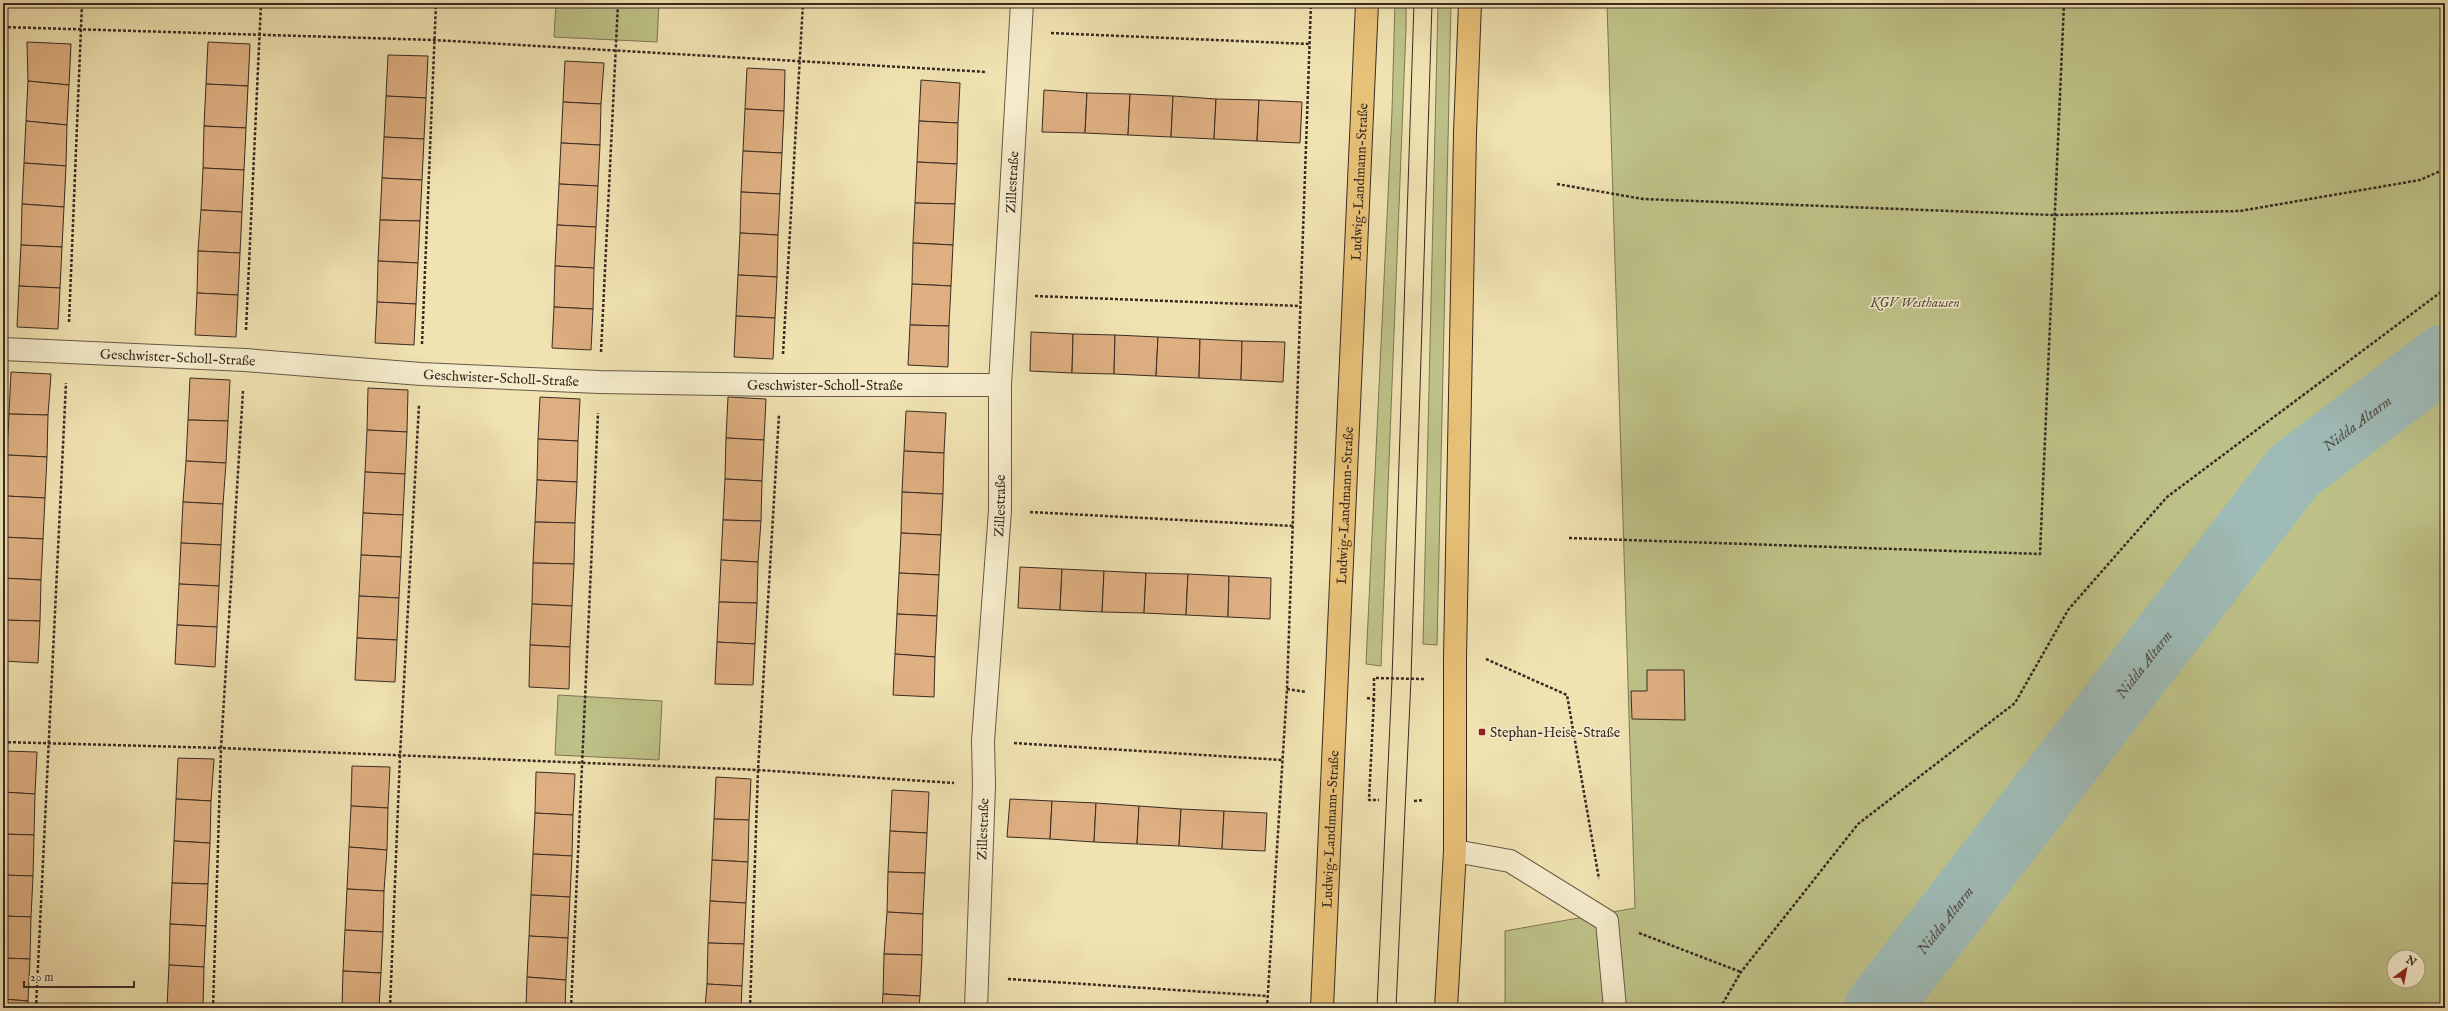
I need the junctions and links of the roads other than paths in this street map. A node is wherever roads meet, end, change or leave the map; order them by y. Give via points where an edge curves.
1 (1022, 3) edge
2 (1366, 3) edge
3 (1470, 3) edge
4 (3, 349) edge
5 (1000, 385) junction
6 (1455, 851) junction
7 (976, 1008) edge
8 (1322, 1008) edge
9 (1446, 1008) edge
10 (1615, 1008) edge

1 - 5 street, Zillestraße
2 - 8 main road, Ludwig-Landmann-Straße
3 - 6 main road via 1454,658
4 - 5 street, Geschwister-Scholl-Straße via 245,360 421,374 599,382
5 - 7 street, Zillestraße via 1000,510 983,741 984,785
6 - 9 main road
6 - 10 street via 1510,861 1607,921

